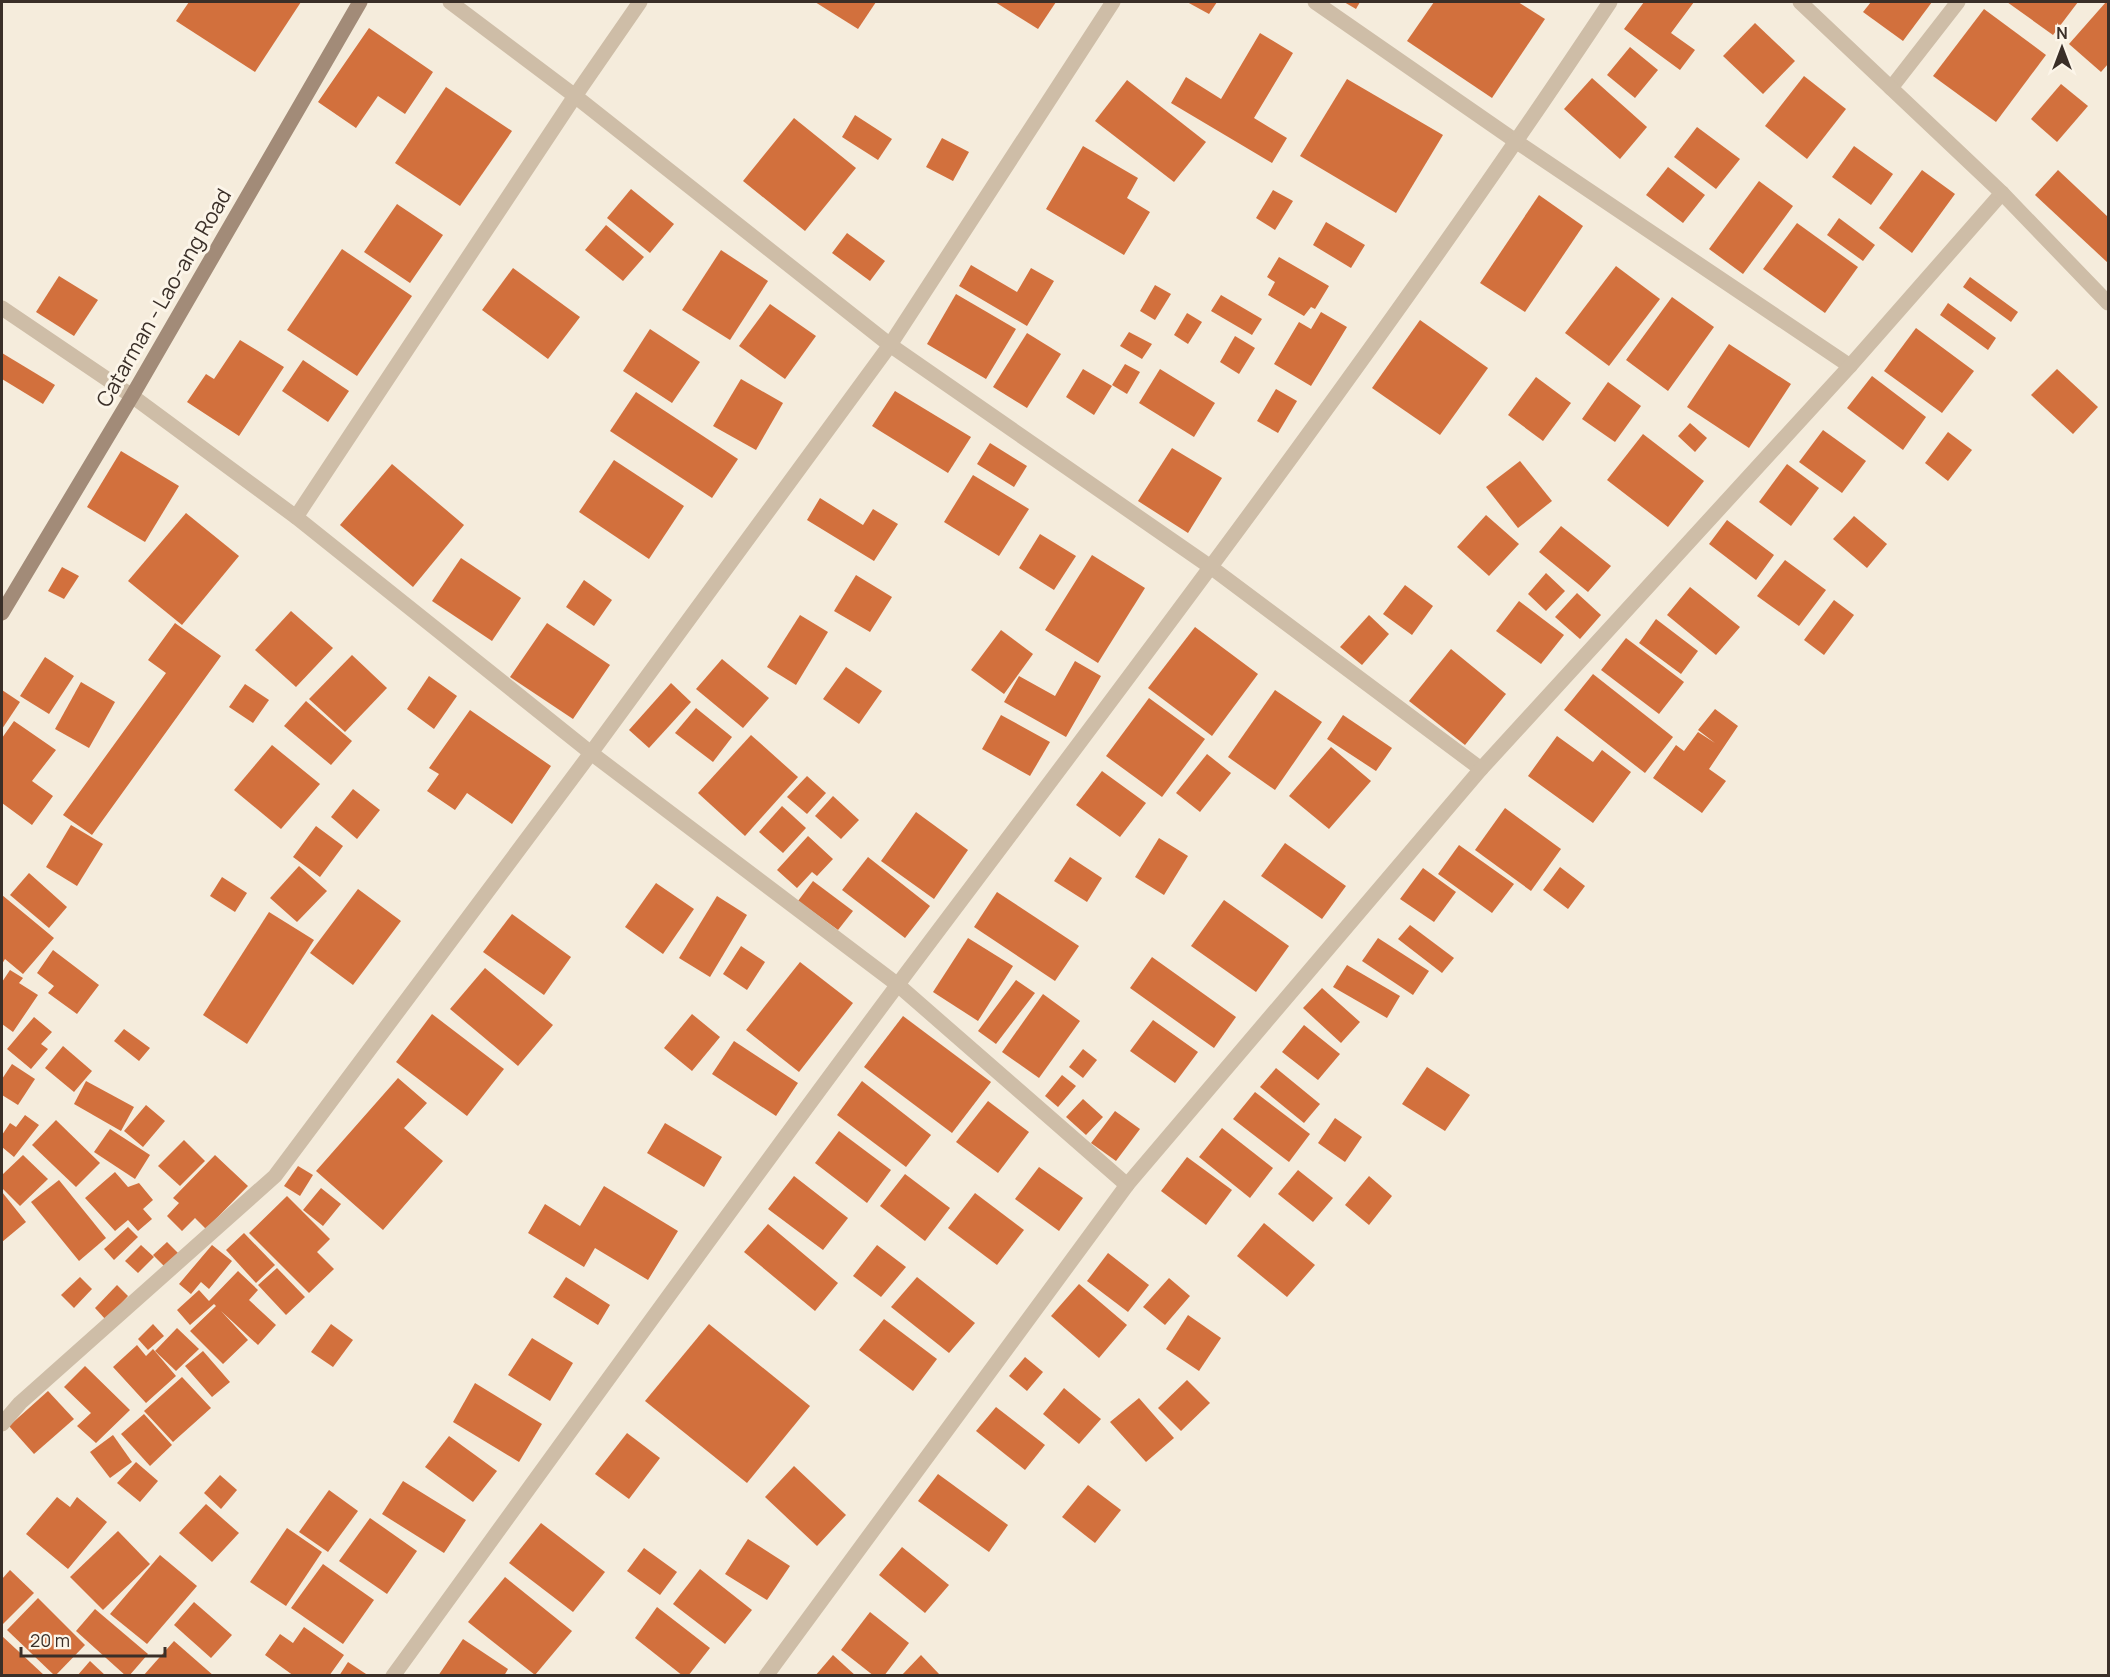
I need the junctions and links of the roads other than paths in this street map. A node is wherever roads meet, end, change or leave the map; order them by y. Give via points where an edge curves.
1 (360, 2) edge
2 (450, 2) edge
3 (640, 2) edge
4 (1113, 2) edge
5 (1315, 2) edge
6 (1610, 2) edge
7 (1800, 2) edge
8 (1958, 2) edge
9 (1891, 88) junction
10 (575, 96) junction
11 (1517, 142) junction
12 (2002, 193) junction
13 (2109, 303) edge
14 (2, 308) edge
15 (890, 345) junction
16 (1850, 366) junction
17 (132, 396) junction
18 (296, 517) junction
19 (1212, 568) junction
20 (2, 613) edge
21 (591, 753) junction
22 (1481, 769) junction
23 (898, 985) junction
24 (1127, 1185) junction
25 (2, 1424) edge
26 (393, 1676) edge
27 (766, 1676) edge

1 - 17 main road, Catarman - Lao-ang Road
2 - 10 street
3 - 10 street
4 - 15 street
5 - 11 street
6 - 11 street
7 - 9 street
8 - 9 street
9 - 12 street
10 - 15 street
10 - 18 street
11 - 16 street
11 - 19 street
12 - 13 street
12 - 16 street
14 - 17 street
15 - 19 street
15 - 21 street
16 - 22 street
17 - 18 street
17 - 20 main road, Catarman - Lao-ang Road
18 - 21 street
19 - 22 street
19 - 23 street
21 - 23 street
21 - 25 street via 275,1176 20,1402
22 - 24 street
23 - 24 street
23 - 26 street
24 - 27 street

